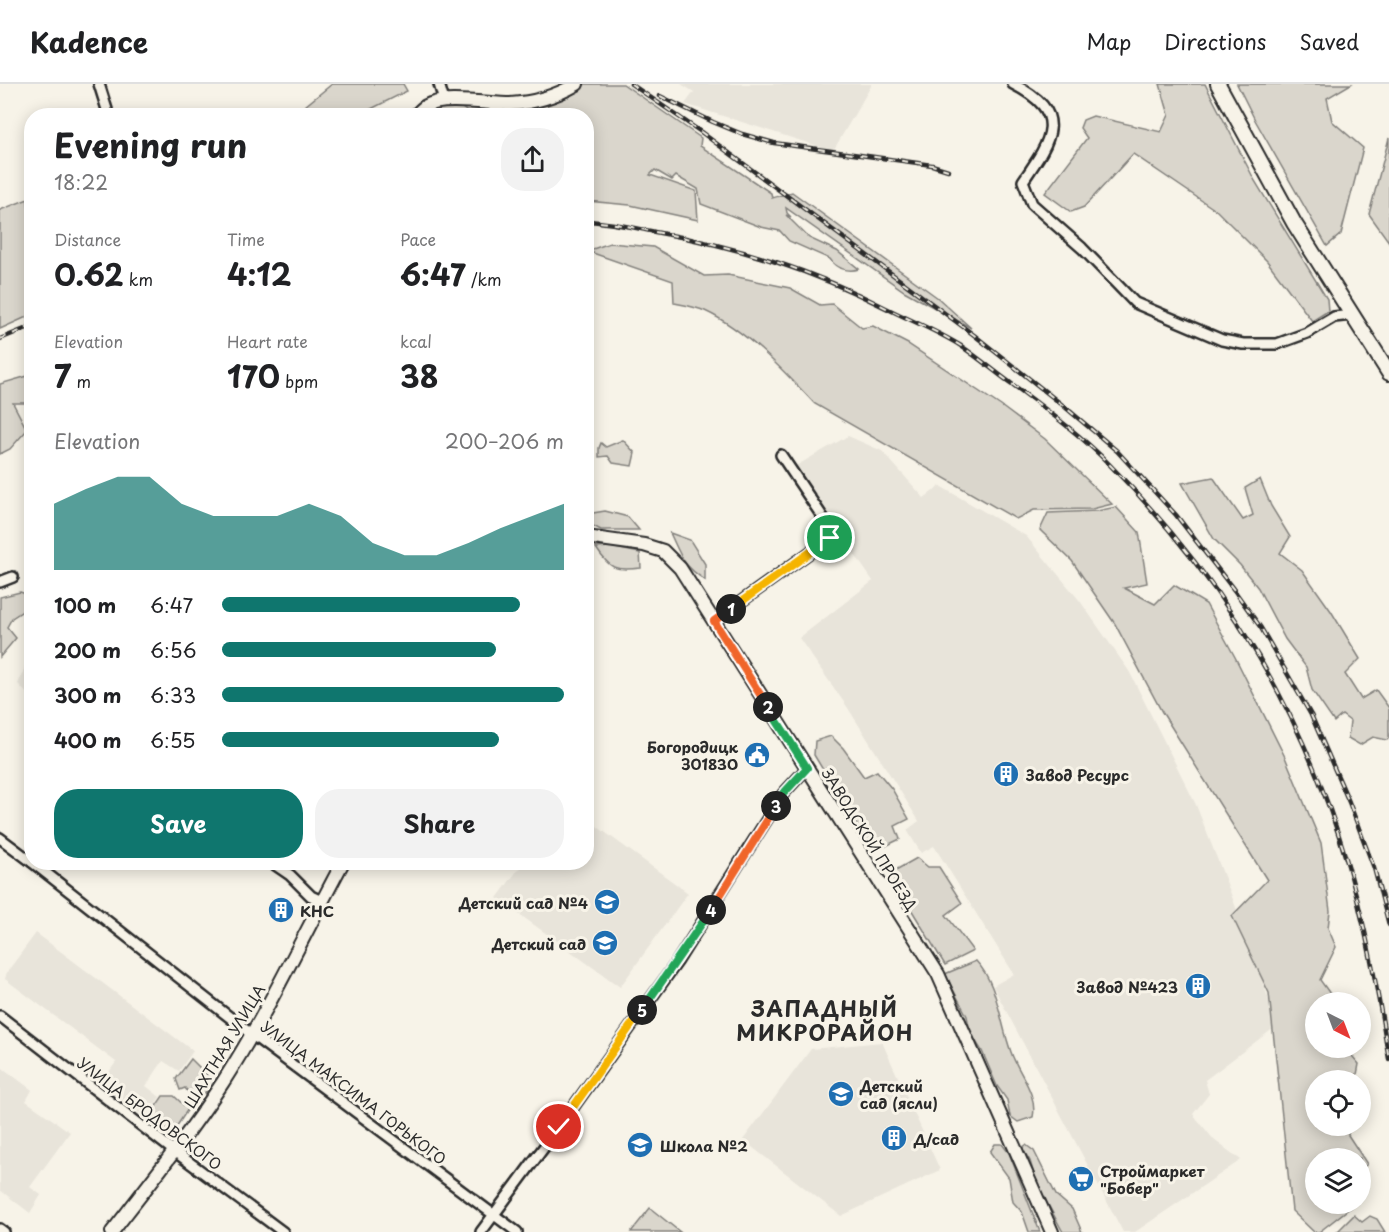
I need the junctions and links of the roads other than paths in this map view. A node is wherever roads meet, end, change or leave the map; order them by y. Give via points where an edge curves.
1 (99, 84) edge
2 (440, 84) edge
3 (577, 84) edge
4 (1013, 84) edge
5 (1218, 84) edge
6 (444, 101) junction
7 (106, 108) edge
8 (424, 108) edge
9 (1352, 315) junction
10 (1389, 373) edge
11 (781, 455) dead end
12 (594, 538) edge
13 (13, 577) dead end
14 (0, 582) edge
15 (714, 621) junction
16 (807, 768) junction
17 (0, 838) edge
18 (24, 856) edge
19 (42, 870) edge
20 (283, 870) edge
21 (339, 870) edge
22 (322, 901) junction
23 (0, 1016) edge
24 (251, 1034) junction
25 (174, 1151) junction
26 (495, 1214) junction
27 (0, 1229) edge
28 (115, 1231) edge
29 (4, 1232) edge
30 (283, 1232) edge
31 (481, 1232) edge
32 (517, 1232) edge
33 (1052, 1232) edge

1 - 7 street
2 - 6 street
3 - 6 street via 534,102
4 - 9 street via 1040,102 1051,122 1048,143 1023,181 1032,204 1135,303 1222,340 1243,344 1277,344 1334,317
5 - 9 main road via 1294,223
6 - 8 street
9 - 10 main road
11 - 15 street via 828,525 830,538
12 - 15 street, ЗАВОДСКОЙ ПРОЕЗД via 663,551 680,568
13 - 14 street
15 - 16 street, ЗАВОДСКОЙ ПРОЕЗД
16 - 26 street via 783,794 677,962
16 - 33 street, ЗАВОДСКОЙ ПРОЕЗД via 938,974
17 - 18 street, УЛИЦА МАКСИМА ГОРЬКОГО
19 - 24 street, УЛИЦА МАКСИМА ГОРЬКОГО
20 - 22 street
21 - 22 street, ШАХТНАЯ УЛИЦА
22 - 24 street, ШАХТНАЯ УЛИЦА
23 - 25 street, УЛИЦА БРОДОВСКОГО
24 - 25 street, ШАХТНАЯ УЛИЦА
24 - 26 street, УЛИЦА МАКСИМА ГОРЬКОГО
25 - 28 street, ШАХТНАЯ УЛИЦА
25 - 30 street, УЛИЦА БРОДОВСКОГО
26 - 31 street
26 - 32 street, УЛИЦА МАКСИМА ГОРЬКОГО
27 - 29 street

